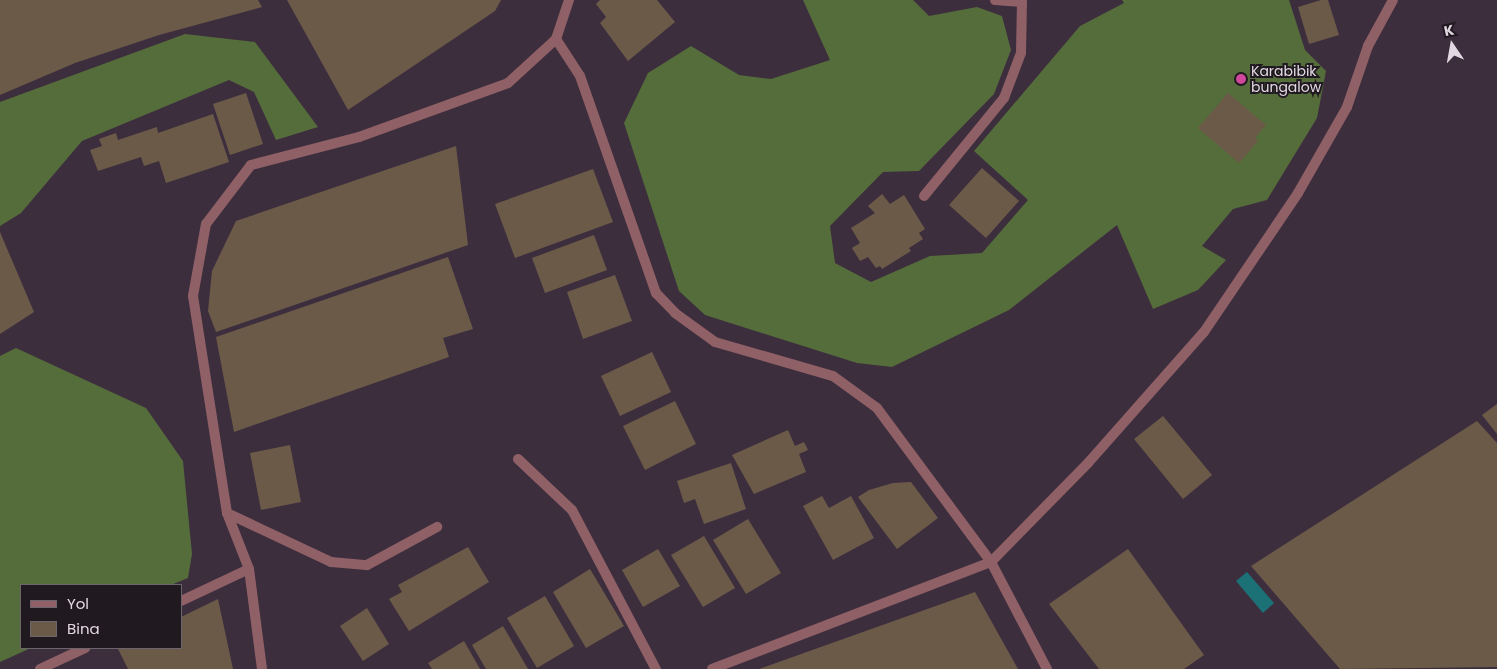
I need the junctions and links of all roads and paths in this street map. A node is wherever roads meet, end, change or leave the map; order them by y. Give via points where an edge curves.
1 (569, 0) edge
2 (995, 0) edge
3 (1393, 0) edge
4 (1025, 1) edge
5 (556, 39) junction
6 (924, 196) dead end
7 (518, 459) dead end
8 (227, 513) junction
9 (437, 527) dead end
10 (991, 562) junction
11 (249, 569) junction
12 (182, 601) edge
13 (83, 649) edge
14 (40, 669) edge
15 (262, 669) edge
16 (656, 669) edge
17 (712, 669) edge
18 (1047, 669) edge

1 - 5 street
2 - 4 street
3 - 10 street via 1368,46 1347,107 1298,193 1204,332 1088,463
4 - 6 street via 1021,53 1004,98
5 - 8 street via 508,83 359,137 250,165 206,224 193,296
5 - 10 street via 580,76 656,293 675,313 716,342 833,376 877,408
7 - 16 street via 572,510
8 - 9 street via 331,562 367,565
8 - 11 street
10 - 17 street
10 - 18 street
11 - 12 street
11 - 15 street
13 - 14 street

